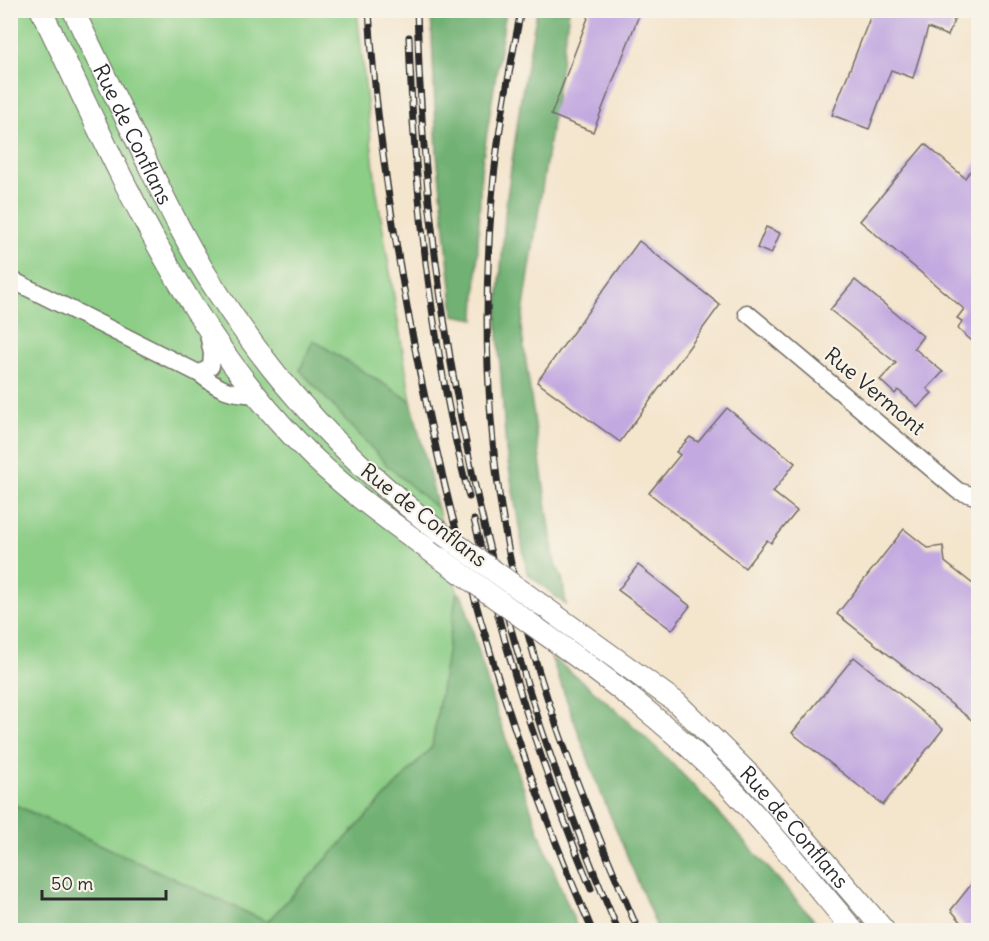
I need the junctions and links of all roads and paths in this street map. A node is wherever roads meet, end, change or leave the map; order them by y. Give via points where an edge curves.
1 (41, 10) edge
2 (73, 10) edge
3 (10, 279) edge
4 (747, 313) dead end
5 (206, 326) junction
6 (200, 374) junction
7 (256, 395) junction
8 (978, 497) edge
9 (853, 930) edge
10 (884, 930) edge

1 - 5 main road, Rue de Conflans via 147,228
2 - 10 main road, Rue de Conflans, bridge via 180,229 213,285 250,340 333,440 441,533 676,702 750,776
3 - 6 street
4 - 8 street, Rue Vermont via 958,491
5 - 6 street via 212,360 211,366
5 - 7 main road, Rue de Conflans
6 - 7 street via 230,393
7 - 9 main road, Rue de Conflans, bridge via 346,487 609,680 692,749 759,819

